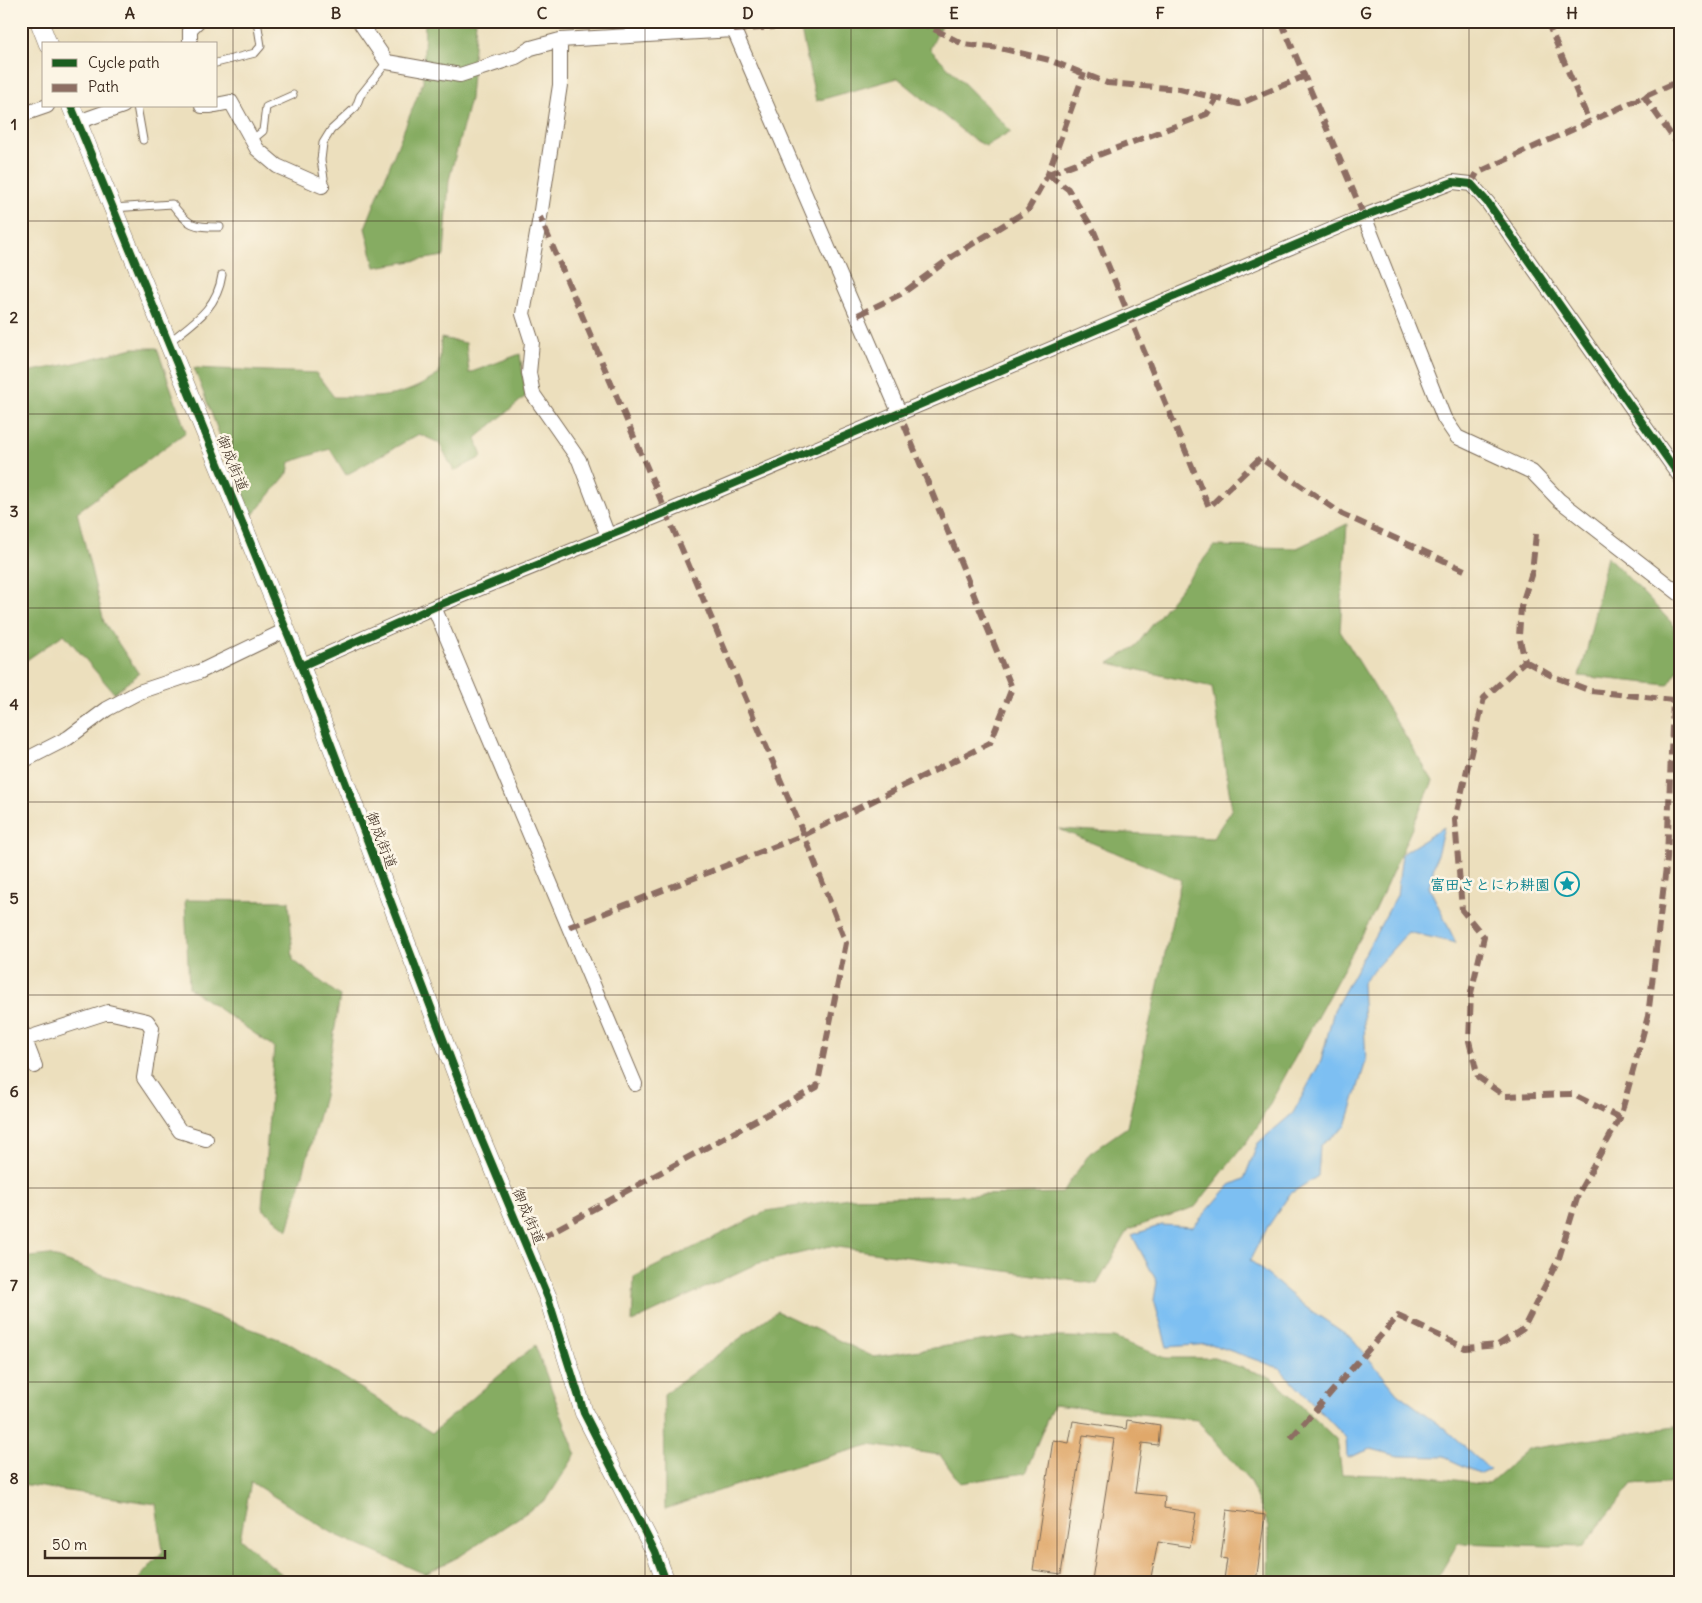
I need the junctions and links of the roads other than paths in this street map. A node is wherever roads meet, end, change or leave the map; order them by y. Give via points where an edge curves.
1 (40, 21) edge
2 (198, 21) edge
3 (257, 21) edge
4 (359, 21) edge
5 (560, 40) junction
6 (47, 42) edge
7 (190, 42) edge
8 (218, 62) edge
9 (387, 62) junction
10 (293, 95) dead end
11 (218, 105) edge
12 (42, 108) edge
13 (112, 108) edge
14 (137, 108) edge
15 (74, 114) edge
16 (21, 115) edge
17 (143, 140) dead end
18 (251, 140) junction
19 (322, 186) joint
20 (113, 208) junction
21 (1364, 216) junction
22 (220, 227) dead end
23 (222, 275) dead end
24 (169, 342) junction
25 (899, 412) junction
26 (1681, 478) edge
27 (608, 536) junction
28 (1681, 595) edge
29 (434, 607) junction
30 (286, 630) junction
31 (301, 666) junction
32 (21, 762) edge
33 (23, 1035) edge
34 (35, 1066) dead end
35 (635, 1084) dead end
36 (206, 1139) dead end
37 (666, 1582) edge

1 - 6 street
2 - 7 street via 190,29
3 - 8 lane via 261,46 255,53
4 - 9 street
5 - 9 street via 460,75
5 - 25 street via 734,30
5 - 27 street via 560,85 523,314 532,342 529,373 533,394 579,460
9 - 19 lane via 360,96 356,107 331,130 323,143
10 - 18 lane via 266,107 263,131
11 - 18 street via 231,102
12 - 16 street
13 - 15 street
14 - 17 lane
15 - 20 street, 御成街道
18 - 19 street via 277,166
20 - 22 lane via 172,204 196,227
20 - 24 street, 御成街道
21 - 25 street
21 - 26 street via 1453,182 1470,184 1488,203
21 - 28 street via 1444,418 1457,436 1532,472 1559,500
23 - 24 lane via 214,302
24 - 30 street, 御成街道
25 - 27 street
27 - 29 street
29 - 31 street
29 - 35 street
30 - 31 street, 御成街道
30 - 32 street via 199,672 139,692 107,709 68,738
31 - 37 street, 御成街道 via 478,1132 548,1298 584,1413
33 - 34 street
33 - 36 street via 108,1012 147,1021 152,1028 144,1078 180,1131

